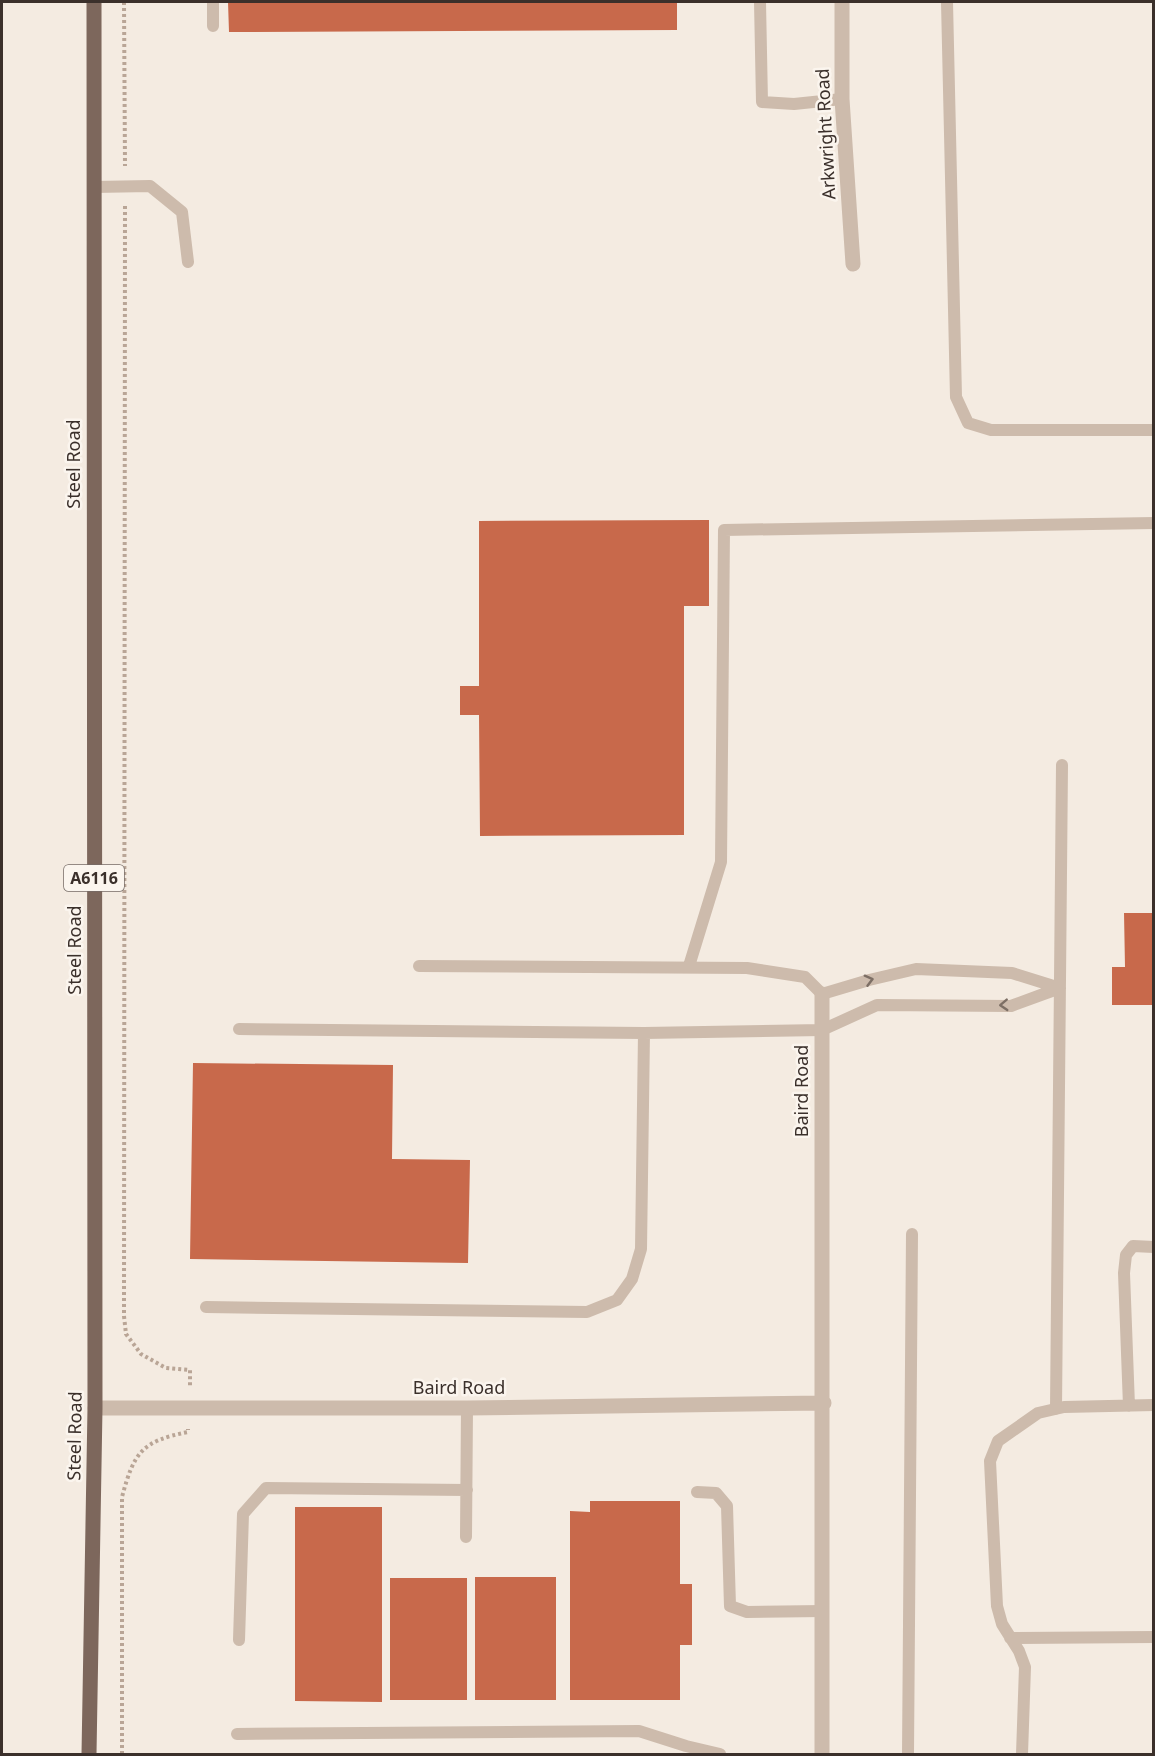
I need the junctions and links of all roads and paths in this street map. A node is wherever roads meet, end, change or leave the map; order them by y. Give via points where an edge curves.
1 (94, 2) edge
2 (124, 2) edge
3 (213, 2) edge
4 (760, 2) edge
5 (842, 2) edge
6 (947, 2) edge
7 (213, 26) dead end
8 (842, 99) junction
9 (125, 186) junction
10 (94, 187) junction
11 (188, 262) dead end
12 (854, 264) dead end
13 (1154, 430) edge
14 (1154, 523) edge
15 (1062, 765) dead end
16 (419, 966) dead end
17 (689, 966) junction
18 (1060, 988) junction
19 (822, 994) junction
20 (239, 1029) dead end
21 (822, 1030) junction
22 (644, 1033) junction
23 (912, 1234) dead end
24 (1154, 1247) edge
25 (206, 1306) dead end
26 (824, 1403) junction
27 (1154, 1405) edge
28 (1129, 1406) junction
29 (95, 1408) junction
30 (189, 1408) junction
31 (467, 1408) junction
32 (1056, 1409) junction
33 (466, 1490) junction
34 (697, 1492) dead end
35 (466, 1537) dead end
36 (823, 1611) junction
37 (1154, 1637) edge
38 (1010, 1638) junction
39 (239, 1640) dead end
40 (237, 1734) dead end
41 (89, 1755) edge
42 (122, 1755) edge
43 (720, 1755) edge
44 (822, 1755) edge
45 (908, 1755) edge
46 (1022, 1755) edge

1 - 10 main road, Steel Road / A6116
2 - 9 path
3 - 7 lane
4 - 8 lane via 762,102 794,104
5 - 8 street, Arkwright Road
6 - 13 lane via 956,397 968,423 991,430
8 - 12 street, Arkwright Road
9 - 10 lane
9 - 11 lane via 150,186 182,212
9 - 30 path via 124,1316 126,1334 141,1354 166,1368 190,1370
10 - 29 main road, Steel Road / A6116
14 - 17 lane via 724,530 721,862
15 - 18 lane
16 - 17 lane
17 - 19 lane via 747,968 805,977
19 -> 18 lane via 916,969 1012,973
18 -> 21 lane via 1011,1006 877,1005
18 - 32 lane
19 - 21 street, Baird Road
20 - 22 lane
21 - 22 lane
21 - 26 street, Baird Road
22 - 25 lane via 641,1249 632,1279 617,1300 587,1312
23 - 45 lane
24 - 28 lane via 1133,1246 1126,1255
26 - 31 street, Baird Road
26 - 36 street, Baird Road
27 - 28 lane
28 - 32 lane
29 - 30 street, Baird Road
29 - 41 main road, Steel Road / A6116
30 - 31 street, Baird Road
30 - 42 path via 188,1432 164,1437 146,1447 130,1468 123,1497
31 - 33 lane
32 - 38 lane via 1038,1413 998,1441 990,1461 997,1606
33 - 35 lane
33 - 39 lane via 266,1488 243,1514
34 - 36 lane via 716,1493 727,1506 730,1606 747,1612
36 - 44 street, Baird Road
37 - 38 lane
38 - 46 lane via 1025,1667
40 - 43 lane via 639,1731

